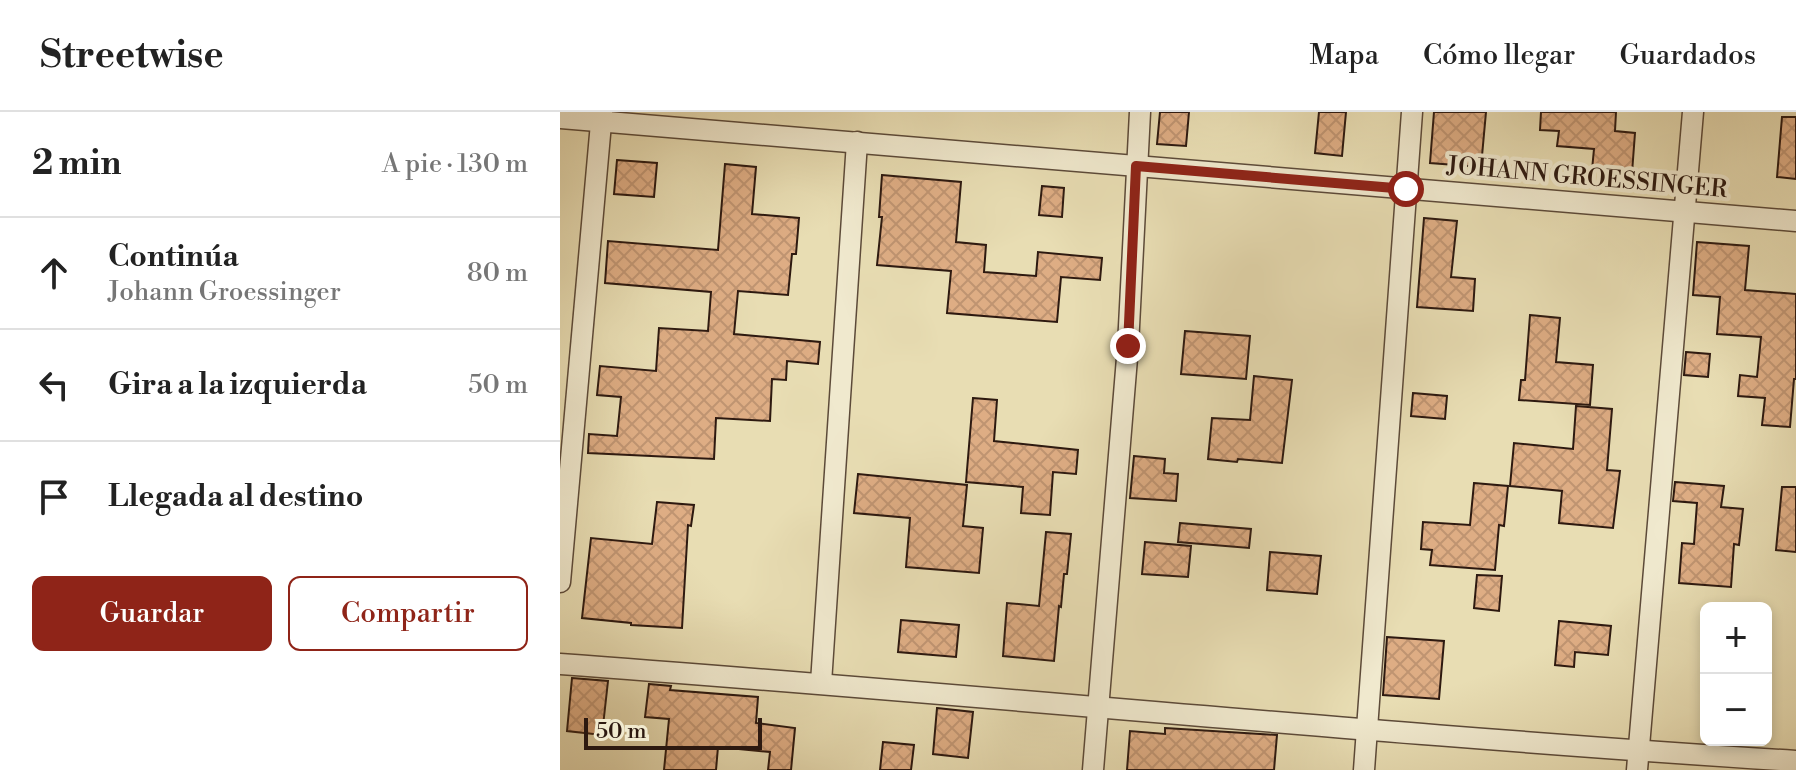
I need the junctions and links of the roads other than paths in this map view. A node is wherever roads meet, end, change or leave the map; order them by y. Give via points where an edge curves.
1 (1140, 112) edge
2 (1412, 112) edge
3 (1693, 112) edge
4 (601, 117) edge
5 (560, 118) edge
6 (857, 142) junction
7 (1136, 166) junction
8 (1406, 189) junction
9 (1685, 212) junction
10 (1796, 221) edge
11 (560, 582) edge
12 (560, 664) edge
13 (821, 683) junction
14 (1098, 708) junction
15 (1367, 729) junction
16 (1638, 761) edge
17 (1796, 761) edge
18 (1093, 770) edge
19 (1364, 770) edge

1 - 7 street
2 - 8 street
3 - 9 street
4 - 5 street, JOHANN GROESSINGER
4 - 6 street, JOHANN GROESSINGER
4 - 11 street
6 - 7 street, JOHANN GROESSINGER
6 - 13 street
7 - 8 street, JOHANN GROESSINGER
7 - 14 street via 1128,346
8 - 9 street, JOHANN GROESSINGER
8 - 15 street
9 - 10 street, JOHANN GROESSINGER
9 - 16 street
12 - 13 street
13 - 14 street
14 - 15 street
14 - 18 street
15 - 16 street
15 - 19 street
16 - 17 street

